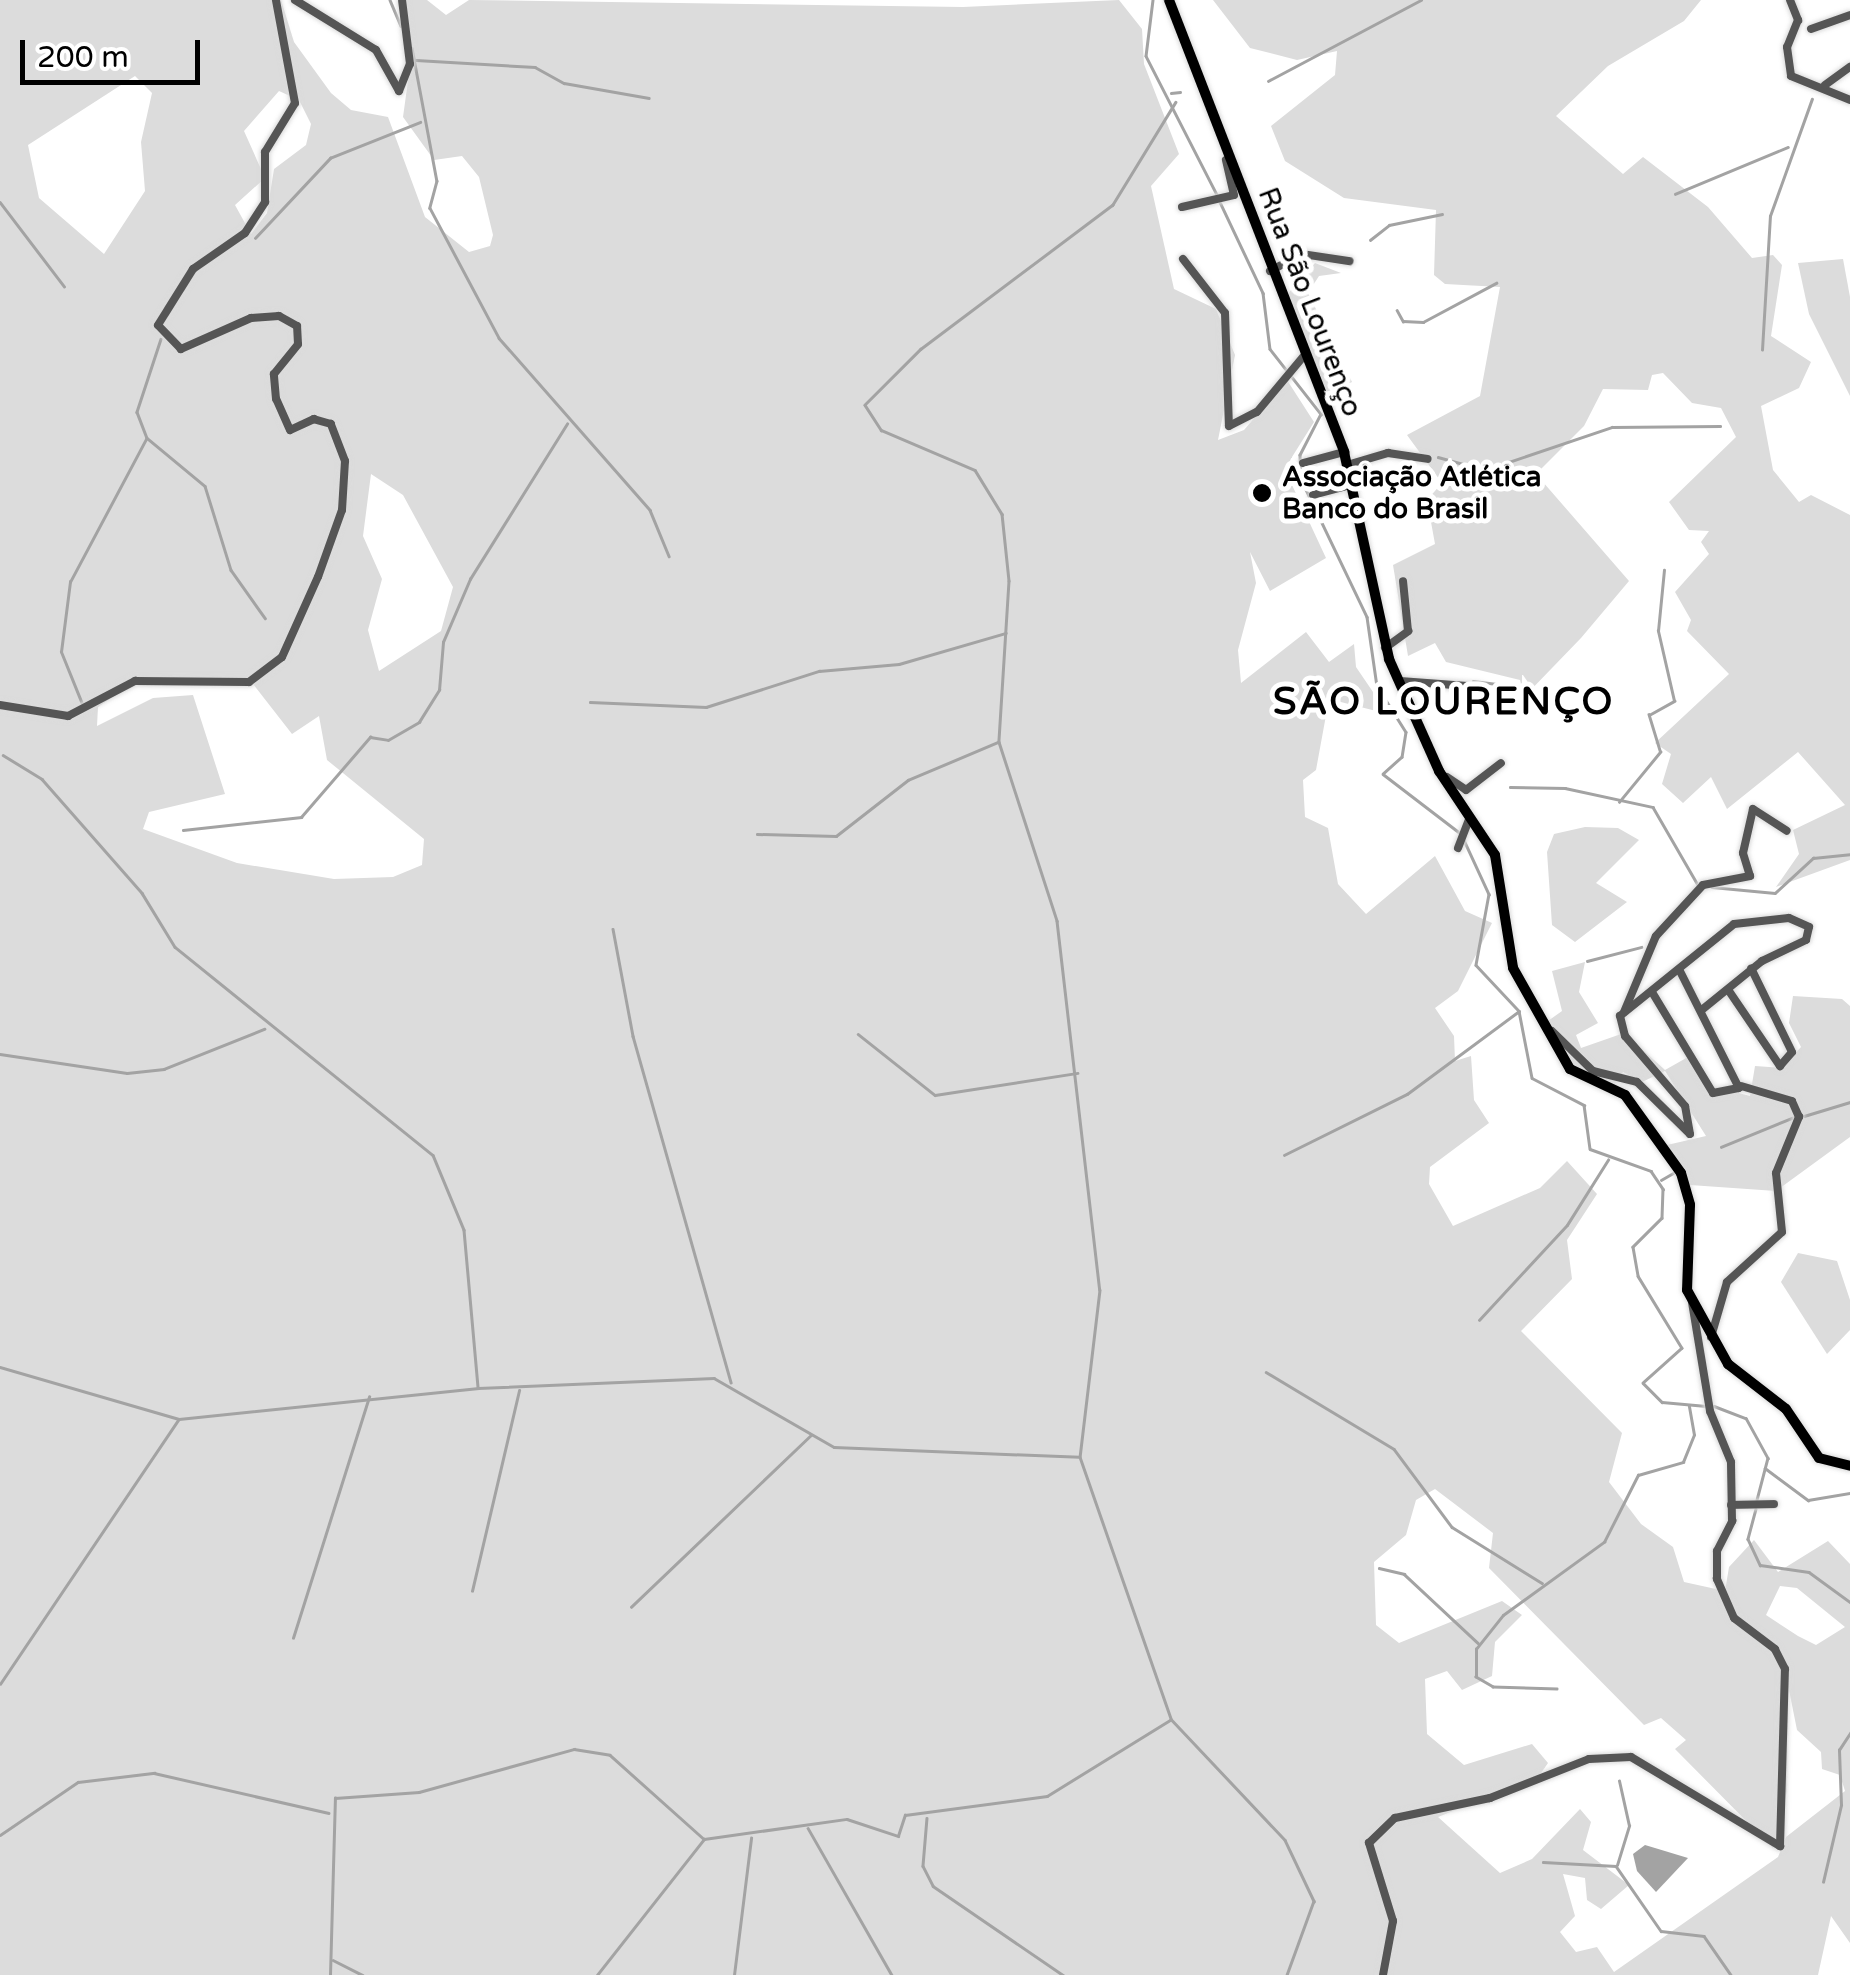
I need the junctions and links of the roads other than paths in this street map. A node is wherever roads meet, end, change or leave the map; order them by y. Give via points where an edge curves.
1 (276, 0) edge
2 (294, 0) edge
3 (402, 0) edge
4 (1169, 0) edge
5 (1790, 0) edge
6 (1850, 15) edge
7 (1811, 29) dead end
8 (1850, 68) edge
9 (1824, 87) junction
10 (1850, 100) edge
11 (1222, 147) junction
12 (1182, 207) dead end
13 (1182, 259) dead end
14 (1349, 262) dead end
15 (1270, 270) junction
16 (1303, 357) junction
17 (1344, 452) junction
18 (1428, 459) dead end
19 (1303, 463) dead end
20 (1347, 465) junction
21 (1351, 485) junction
22 (1313, 494) dead end
23 (1402, 582) dead end
24 (1386, 648) junction
25 (1400, 680) junction
26 (1481, 687) dead end
27 (0, 704) edge
28 (1501, 763) dead end
29 (1439, 771) junction
30 (1470, 817) junction
31 (1787, 831) dead end
32 (1461, 840) dead end
33 (1751, 968) junction
34 (1679, 969) junction
35 (1730, 991) junction
36 (1652, 992) junction
37 (1703, 1009) junction
38 (1624, 1012) junction
39 (1545, 1025) junction
40 (1741, 1086) junction
41 (1692, 1302) junction
42 (1712, 1337) junction
43 (1850, 1466) edge
44 (1774, 1504) dead end
45 (1731, 1505) junction
46 (1383, 1975) edge

1 - 27 street via 295,103 265,152 265,202 246,233 193,270 158,325 180,349 251,318 279,316 297,326 298,344 274,374 276,400 290,430 314,420 331,424 345,461 342,510 318,577 282,657 249,682 136,680 68,716
2 - 3 street via 376,50 399,91 410,64
4 - 11 main road, Rua São Lourenço
5 - 9 street via 1798,20 1787,46 1791,76 1805,88
6 - 7 street
8 - 9 street
9 - 10 street
11 - 12 street via 1235,193
11 - 15 main road, Rua São Lourenço
13 - 16 street via 1224,312 1227,424 1258,412
14 - 15 street via 1302,254
15 - 16 main road, Rua São Lourenço
16 - 17 main road, Rua São Lourenço
17 - 19 street
17 - 20 main road, Rua São Lourenço
18 - 20 street via 1388,454
20 - 21 main road, Rua São Lourenço
21 - 22 street
21 - 24 main road, Rua São Lourenço
23 - 24 street via 1408,631
24 - 25 main road, Rua São Lourenço
25 - 26 street
25 - 29 main road, Rua São Lourenço
28 - 29 street via 1466,790
29 - 30 main road, Rua São Lourenço
30 - 32 street
30 - 39 main road, Rua São Lourenço via 1502,879 1510,960
31 - 38 street via 1753,809 1744,852 1750,876 1702,885 1656,936
33 - 34 street via 1811,930 1788,918 1739,922
33 - 35 street
33 - 35 street via 1792,1050 1780,1066
34 - 36 street
34 - 37 street
35 - 37 street
36 - 38 street
36 - 40 street via 1712,1093
37 - 40 street
38 - 39 street via 1621,1030 1661,1068 1692,1133 1637,1082 1582,1064
39 - 41 main road, Rua São Lourenço via 1578,1078 1625,1094 1681,1173
40 - 42 street via 1787,1099 1799,1116 1776,1173 1782,1232 1727,1282
41 - 42 main road
41 - 45 street via 1710,1410 1731,1462
42 - 43 main road via 1736,1373 1786,1409 1819,1458
44 - 45 street
45 - 46 street via 1716,1558 1721,1592 1786,1669 1778,1849 1631,1757 1588,1759 1444,1812 1394,1818 1370,1836 1393,1921

